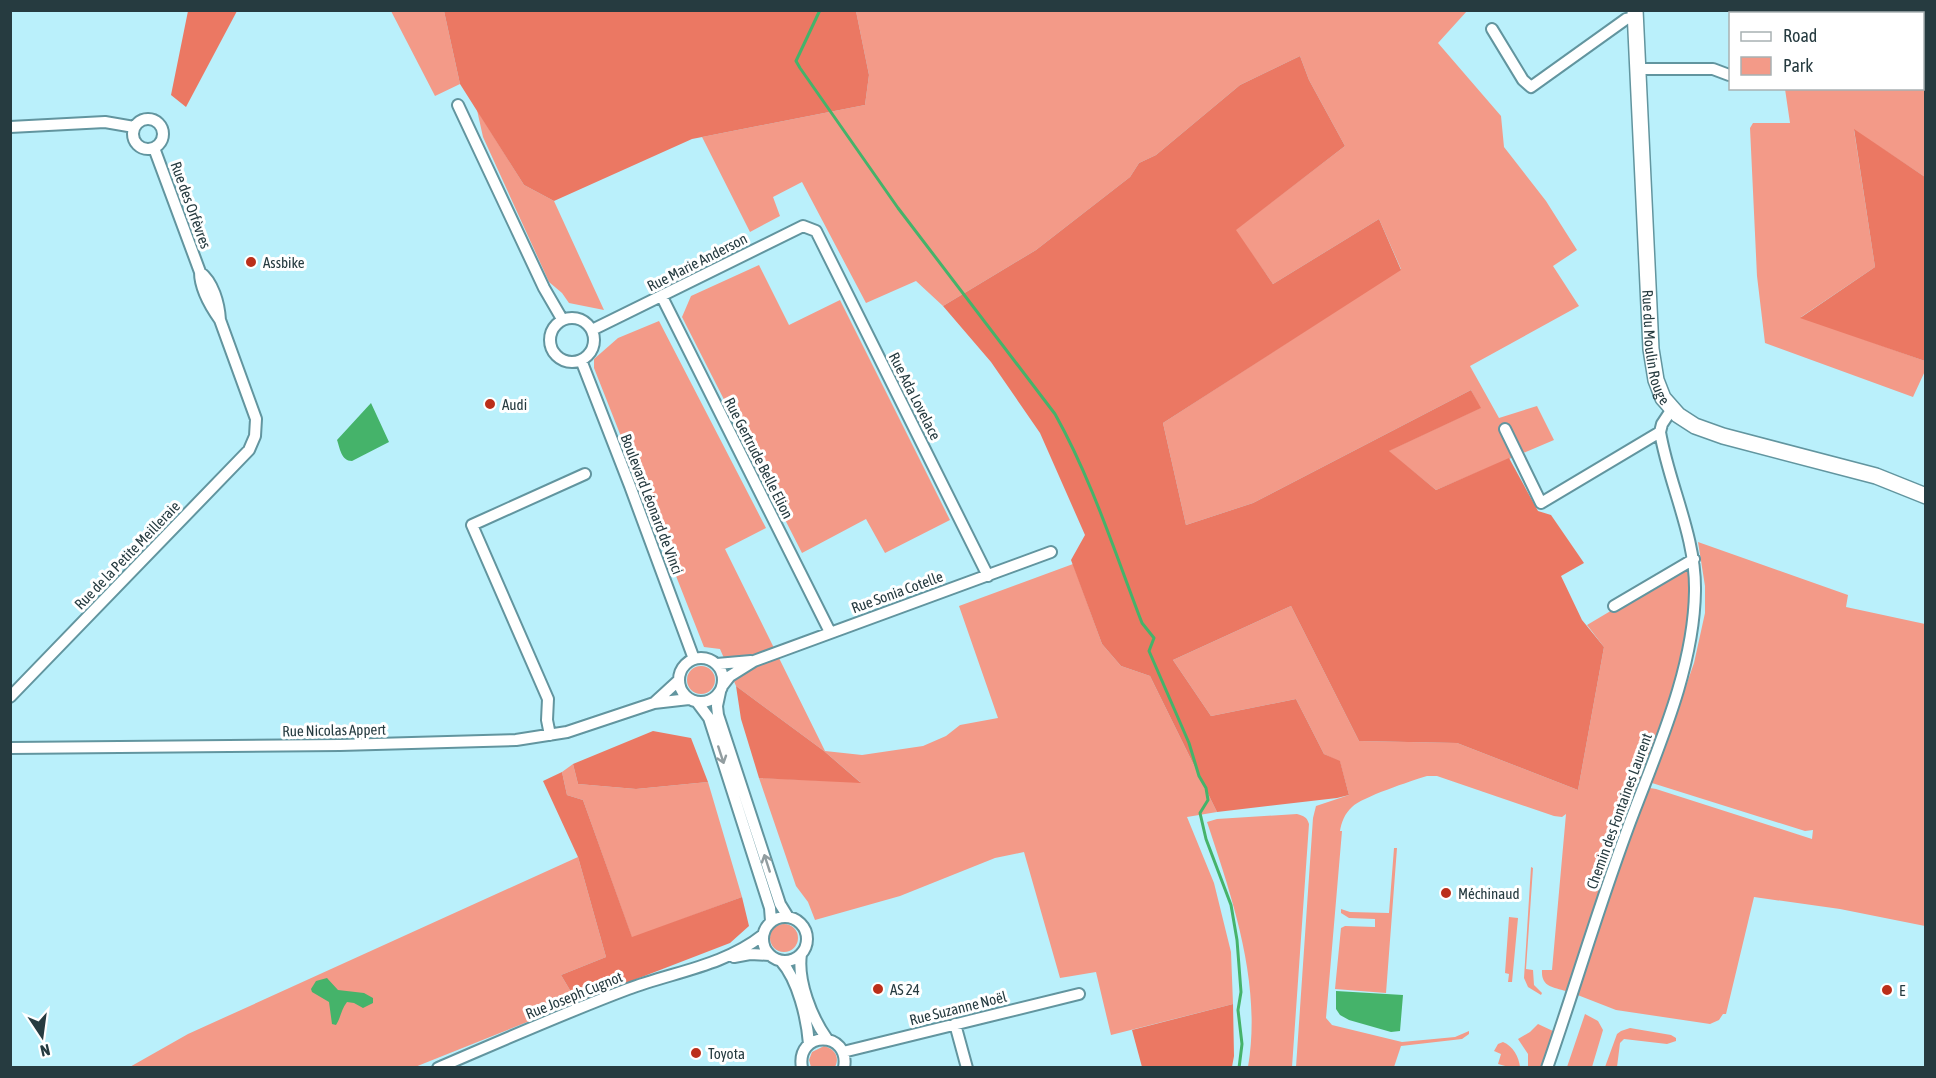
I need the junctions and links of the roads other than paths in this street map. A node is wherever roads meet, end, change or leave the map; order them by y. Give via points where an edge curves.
1 (1635, 14) edge
2 (1492, 29) dead end
3 (1638, 69) junction
4 (1729, 75) dead end
5 (458, 105) dead end
6 (10, 127) edge
7 (134, 127) junction
8 (154, 148) junction
9 (816, 231) joint
10 (662, 297) junction
11 (562, 320) junction
12 (592, 330) junction
13 (581, 360) junction
14 (1671, 409) junction
15 (257, 429) joint
16 (1505, 429) dead end
17 (1660, 432) junction
18 (585, 474) dead end
19 (1926, 496) edge
20 (1051, 552) dead end
21 (1694, 559) junction
22 (988, 576) junction
23 (1614, 606) dead end
24 (830, 632) junction
25 (694, 659) junction
26 (754, 661) junction
27 (717, 664) junction
28 (678, 681) junction
29 (721, 689) junction
30 (10, 697) edge
31 (693, 701) junction
32 (654, 703) junction
33 (550, 735) junction
34 (10, 748) edge
35 (788, 917) junction
36 (771, 921) junction
37 (763, 935) junction
38 (801, 954) junction
39 (770, 955) junction
40 (725, 958) junction
41 (781, 961) junction
42 (1079, 994) dead end
43 (955, 1024) junction
44 (827, 1039) junction
45 (809, 1044) junction
46 (843, 1052) junction
47 (438, 1068) edge
48 (802, 1068) edge
49 (844, 1068) edge
50 (967, 1068) edge
51 (1547, 1068) edge

1 - 2 street via 1532,87 1523,80
1 - 3 street, Rue du Moulin Rouge
3 - 4 street via 1713,69
3 - 14 street, Rue du Moulin Rouge via 1652,360 1660,392
5 - 11 street
6 - 7 street via 105,122
7 - 8 street via 136,145
7 - 8 street via 146,119 159,124 163,137
8 - 15 street, Rue des Orfèvres via 200,272 207,277 219,306 220,320
9 - 10 street, Rue Marie Anderson via 803,226
9 - 22 street, Rue Ada Lovelace
10 - 12 street, Rue Marie Anderson
10 - 24 street, Rue Gertrude Belle Elion
11 - 12 street via 580,319
11 - 13 street via 550,334 550,346 562,360
12 - 13 street via 594,346
13 - 25 street, Boulevard Léonard de Vinci
14 - 17 street
14 - 19 street, Rue du Moulin Rouge via 1710,432 1876,476
15 - 30 street, Rue de la Petite Meilleraie via 249,450
16 - 17 street via 1541,503
17 - 21 street, Chemin des Fontaines Laurent
18 - 33 street via 472,525 549,699
20 - 22 street, Rue Sonia Cotelle
21 - 23 street
21 - 51 street, Chemin des Fontaines Laurent via 1694,612 1684,669
22 - 24 street, Rue Sonia Cotelle
24 - 26 street, Rue Sonia Cotelle
25 - 27 street
25 - 28 street via 682,668
26 - 27 street
26 - 29 street via 730,676
27 - 29 street via 722,671
28 - 31 street
28 - 32 street
29 - 31 street via 710,701
35 -> 29 street via 780,904 718,715
31 - 32 street
31 -> 36 street via 709,718
32 - 33 street, Rue Nicolas Appert
33 - 34 street, Rue Nicolas Appert via 397,744
35 - 36 street
35 - 38 street via 803,925 807,933
36 - 37 street
37 - 39 street via 763,945
37 - 40 street, Rue Joseph Cugnot
38 - 41 street
38 - 44 street via 801,977 817,1024
39 - 40 street, Rue Joseph Cugnot
39 - 41 street
40 - 47 street, Rue Joseph Cugnot via 588,1004
41 - 45 street via 793,980 808,1027
42 - 43 street, Rue Suzanne Noël
43 - 46 street, Rue Suzanne Noël
43 - 50 street
44 - 45 street
44 - 46 street
45 - 48 street via 801,1058
46 - 49 street

